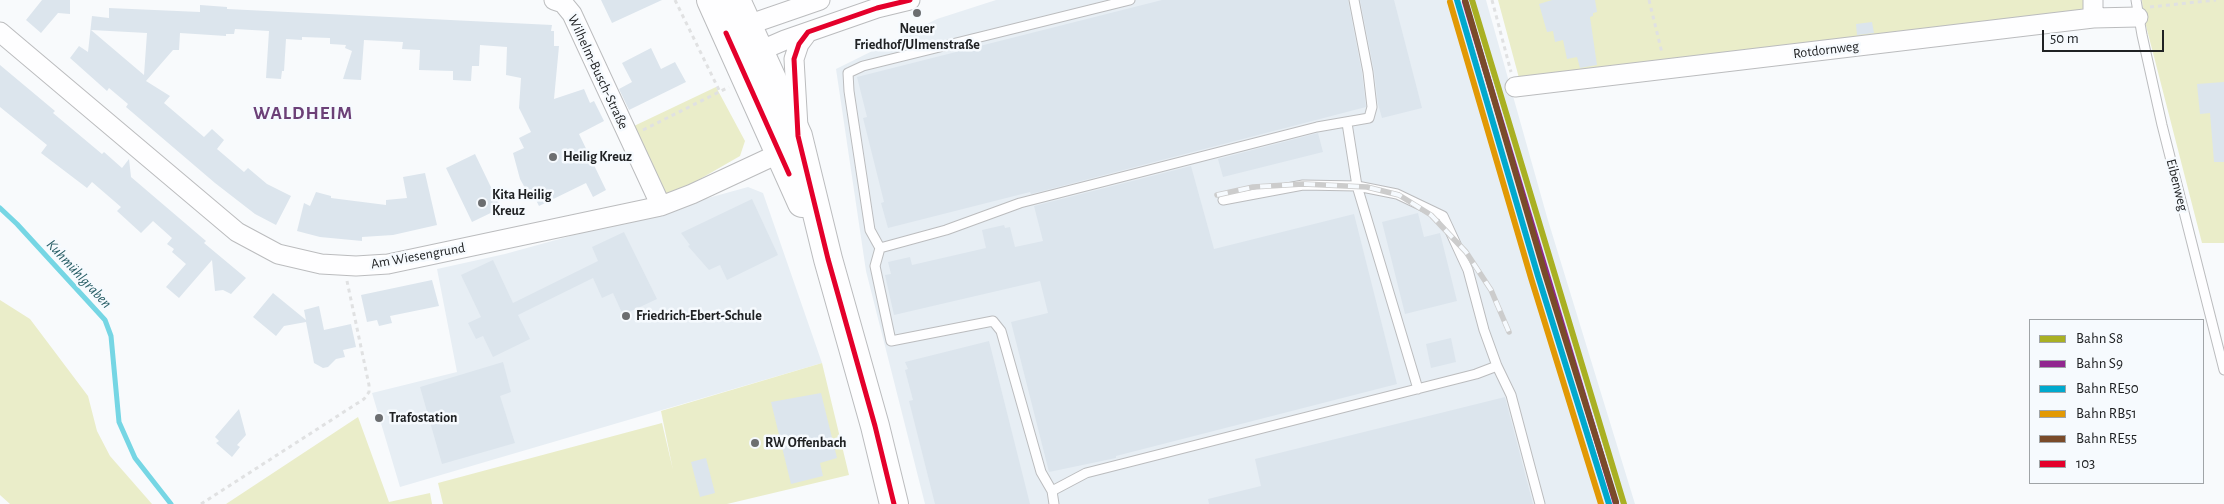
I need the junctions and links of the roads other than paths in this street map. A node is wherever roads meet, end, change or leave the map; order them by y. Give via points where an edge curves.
1 (554, 0) edge
2 (711, 0) edge
3 (736, 0) edge
4 (820, 0) edge
5 (910, 0) edge
6 (1130, 0) edge
7 (1354, 0) edge
8 (882, 4) edge
9 (2137, 8) edge
10 (2093, 9) edge
11 (737, 29) junction
12 (0, 32) edge
13 (808, 32) junction
14 (748, 56) junction
15 (1515, 87) road end
16 (1347, 123) junction
17 (789, 144) junction
18 (1357, 186) junction
19 (1222, 200) dead end
20 (661, 206) junction
21 (880, 248) junction
22 (1497, 366) junction
23 (2224, 370) edge
24 (1418, 389) junction
25 (1052, 491) junction
26 (894, 504) edge
27 (1054, 504) edge
28 (1540, 504) edge

1 - 20 street, Wilhelm-Busch-Straße via 563,3 572,14
2 - 11 main road
3 - 11 main road
4 - 11 street
5 - 8 street
6 - 21 lane via 863,66 848,73 870,230
7 - 16 lane via 1372,107 1368,118
8 - 13 street
9 - 10 street, Rotdornweg
9 - 23 lane, Eibenweg
10 - 15 street, Rotdornweg
11 - 14 main road
12 - 20 street, Am Wiesengrund via 237,232 278,254 308,262 344,266 396,262
13 - 14 street
13 - 17 street via 794,59
14 - 17 main road
16 - 18 lane
16 - 21 lane via 1317,127 1020,203 946,230
17 - 20 street, Am Wiesengrund via 692,194
17 - 26 main road via 828,258
18 - 19 lane via 1303,185
18 - 22 lane via 1397,194 1444,216 1468,270
18 - 24 lane
21 - 25 lane via 875,266 891,341 993,321 1001,331 1041,472
22 - 24 lane
22 - 28 lane via 1511,395
24 - 25 lane via 1086,473
25 - 27 lane

